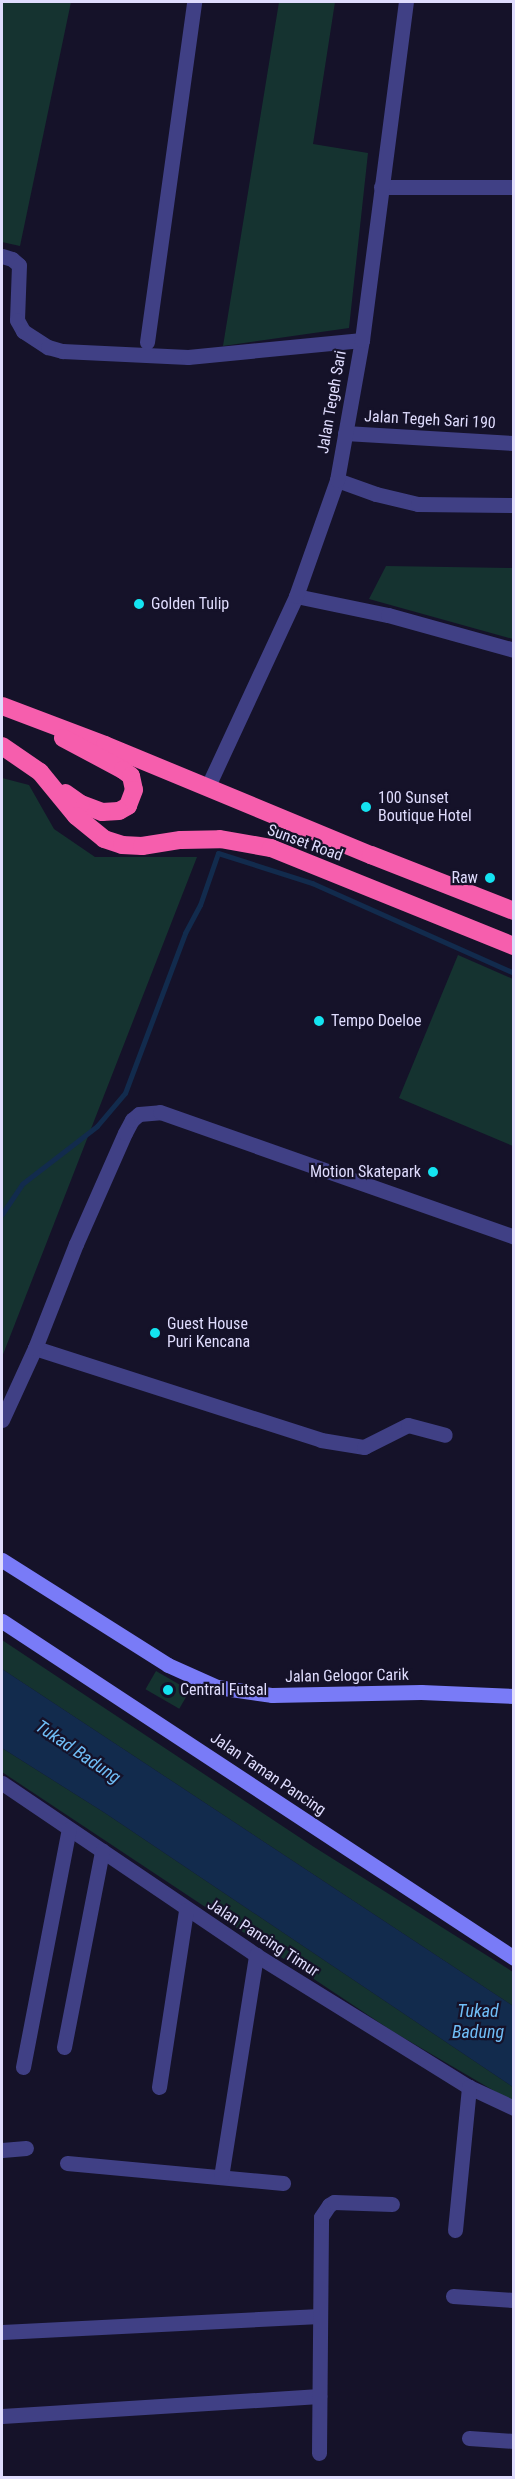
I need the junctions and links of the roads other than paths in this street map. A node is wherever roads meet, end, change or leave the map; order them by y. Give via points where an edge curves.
1 (194, 2) edge
2 (406, 2) edge
3 (381, 187) junction
4 (513, 188) edge
5 (2, 256) edge
6 (362, 340) junction
7 (147, 342) dead end
8 (345, 433) junction
9 (513, 443) edge
10 (336, 480) junction
11 (513, 505) edge
12 (296, 596) junction
13 (513, 650) edge
14 (2, 706) edge
15 (31, 717) junction
16 (2, 746) edge
17 (40, 772) junction
18 (208, 786) junction
19 (513, 910) edge
20 (513, 946) edge
21 (513, 1237) edge
22 (35, 1348) junction
23 (2, 1420) edge
24 (445, 1435) dead end
25 (2, 1560) edge
26 (2, 1621) edge
27 (513, 1695) edge
28 (2, 1783) edge
29 (69, 1829) junction
30 (102, 1851) junction
31 (186, 1910) junction
32 (256, 1956) junction
33 (513, 1958) edge
34 (64, 2047) dead end
35 (23, 2067) dead end
36 (159, 2087) dead end
37 (469, 2087) junction
38 (513, 2108) edge
39 (26, 2148) dead end
40 (2, 2150) edge
41 (68, 2163) dead end
42 (221, 2177) junction
43 (283, 2183) dead end
44 (392, 2204) dead end
45 (455, 2230) dead end
46 (453, 2296) dead end
47 (513, 2301) edge
48 (320, 2316) junction
49 (2, 2332) edge
50 (319, 2396) junction
51 (2, 2416) edge
52 (469, 2438) dead end
53 (513, 2441) edge
54 (319, 2453) dead end

1 - 7 street
2 - 3 street, Jalan Tegeh Sari
3 - 4 street
3 - 6 street, Jalan Tegeh Sari
5 - 6 street via 19,265 17,320 23,332 62,351 189,357
6 - 8 street, Jalan Tegeh Sari
8 - 9 street, Jalan Tegeh Sari 190
8 - 10 street, Jalan Tegeh Sari
10 - 11 street via 418,504
10 - 12 street, Jalan Tegeh Sari
12 - 13 street via 388,615
12 - 18 street, Jalan Tegeh Sari
14 - 15 highway, Sunset Road
15 - 17 highway via 131,776 133,798 119,811 102,812 81,804
15 - 18 highway, Sunset Road
16 - 17 highway, Sunset Road
17 - 20 highway, Sunset Road via 76,816 104,839 142,846 220,839 271,848
18 - 19 highway, Sunset Road
21 - 22 street via 160,1112 145,1112 132,1120 125,1133
22 - 23 street
22 - 24 street via 321,1440 364,1447 408,1425
25 - 27 street, Jalan Gelogor Carik via 168,1665 217,1687 272,1695
26 - 33 street, Jalan Taman Pancing
28 - 29 street, Jalan Pancing Timur
29 - 30 street, Jalan Pancing Timur
29 - 35 street
30 - 31 street, Jalan Pancing Timur
30 - 34 street
31 - 32 street, Jalan Pancing Timur
31 - 36 street
32 - 37 street, Jalan Pancing Timur
32 - 42 street
37 - 38 street, Jalan Pancing Timur
37 - 45 street
39 - 40 street
41 - 42 street
42 - 43 street
44 - 48 street via 334,2202 324,2210 320,2228
46 - 47 street
48 - 49 street
48 - 50 street
50 - 51 street
50 - 54 street
52 - 53 street

